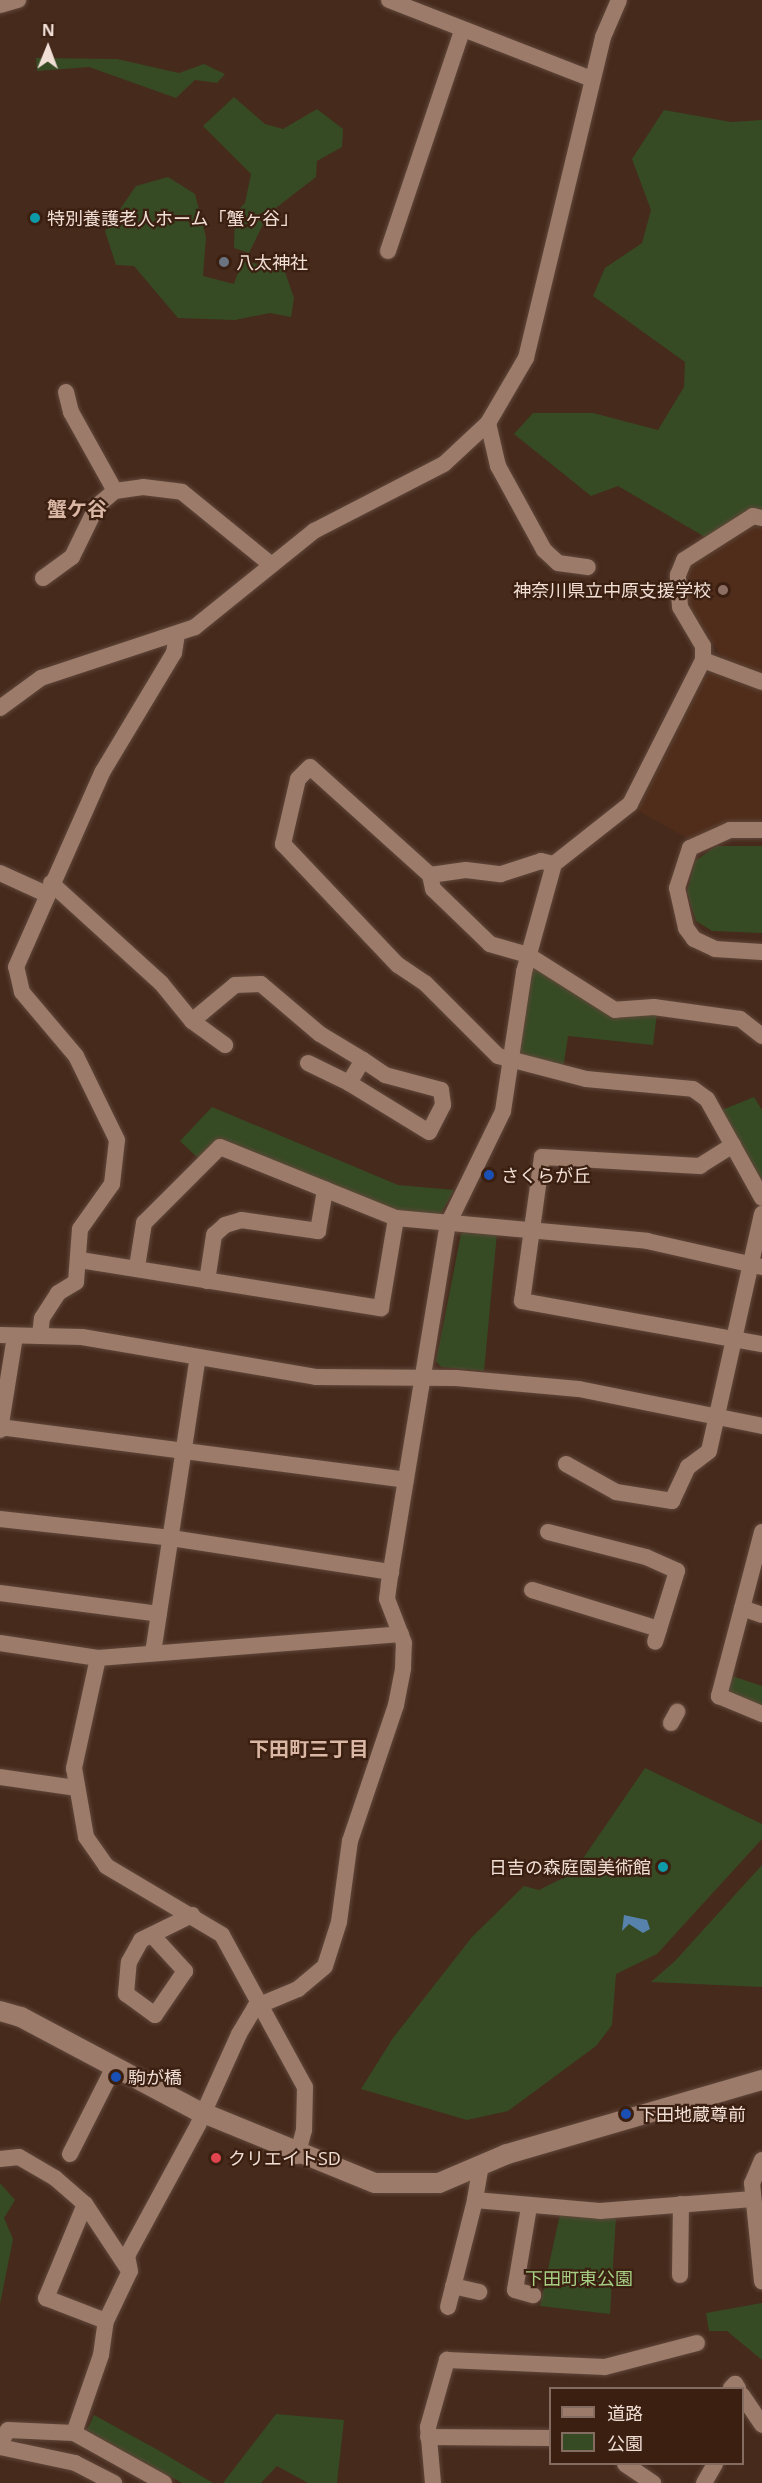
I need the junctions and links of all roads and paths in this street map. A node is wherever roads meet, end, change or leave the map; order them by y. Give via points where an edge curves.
1 (18, 0) edge
2 (389, 0) edge
3 (619, 0) edge
4 (0, 5) edge
5 (462, 32) junction
6 (592, 80) junction
7 (388, 251) dead end
8 (66, 392) dead end
9 (488, 423) junction
10 (115, 491) junction
11 (762, 518) edge
12 (269, 563) junction
13 (588, 567) dead end
14 (43, 578) dead end
15 (177, 634) junction
16 (704, 660) junction
17 (762, 682) edge
18 (0, 708) edge
19 (762, 830) edge
20 (554, 864) junction
21 (0, 873) edge
22 (430, 875) junction
23 (48, 888) junction
24 (762, 952) edge
25 (528, 955) junction
26 (192, 1021) junction
27 (762, 1036) edge
28 (225, 1045) dead end
29 (363, 1060) junction
30 (308, 1063) dead end
31 (512, 1063) junction
32 (349, 1083) junction
33 (733, 1145) junction
34 (325, 1190) junction
35 (762, 1198) edge
36 (762, 1214) edge
37 (396, 1218) junction
38 (448, 1224) junction
39 (527, 1231) junction
40 (80, 1260) junction
41 (757, 1266) edge
42 (137, 1267) junction
43 (207, 1281) junction
44 (8, 1336) edge
45 (40, 1336) junction
46 (735, 1338) junction
47 (762, 1344) edge
48 (198, 1357) junction
49 (423, 1378) junction
50 (719, 1416) junction
51 (762, 1426) edge
52 (0, 1428) edge
53 (184, 1450) junction
54 (566, 1464) dead end
55 (406, 1480) junction
56 (0, 1519) edge
57 (548, 1532) dead end
58 (171, 1538) junction
59 (761, 1539) edge
60 (391, 1572) junction
61 (532, 1590) dead end
62 (0, 1593) edge
63 (742, 1608) junction
64 (159, 1614) junction
65 (762, 1615) edge
66 (401, 1634) junction
67 (0, 1643) edge
68 (153, 1653) junction
69 (98, 1658) junction
70 (762, 1714) edge
71 (0, 1777) edge
72 (76, 1788) junction
73 (192, 1915) junction
74 (152, 1935) junction
75 (260, 2002) junction
76 (0, 2011) edge
77 (114, 2067) junction
78 (762, 2080) edge
79 (203, 2113) junction
80 (70, 2154) dead end
81 (297, 2156) junction
82 (0, 2159) edge
83 (762, 2160) edge
84 (482, 2165) junction
85 (753, 2199) junction
86 (475, 2200) junction
87 (84, 2204) junction
88 (681, 2204) junction
89 (529, 2207) junction
90 (760, 2245) edge
91 (130, 2271) junction
92 (681, 2275) dead end
93 (762, 2280) edge
94 (453, 2286) junction
95 (479, 2292) dead end
96 (533, 2295) dead end
97 (448, 2307) dead end
98 (106, 2321) junction
99 (697, 2343) dead end
100 (744, 2398) edge
101 (762, 2425) edge
102 (74, 2433) junction
103 (428, 2437) junction
104 (549, 2438) edge
105 (0, 2445) edge
106 (628, 2465) edge
107 (714, 2465) edge
108 (114, 2483) edge
109 (164, 2483) edge
110 (433, 2483) edge
111 (653, 2483) edge
112 (704, 2483) edge

1 - 4 street
2 - 5 street
3 - 6 street
5 - 6 street
5 - 7 street
6 - 9 street via 526,358
8 - 10 street via 71,412
9 - 12 street via 444,464 358,505
9 - 13 street via 498,466 544,550 558,563
10 - 12 street via 143,487 182,492
10 - 14 street via 97,506 72,557
11 - 16 street via 753,516 693,551 680,567 680,607 703,646
12 - 15 street via 195,627
15 - 18 street via 41,678
15 - 23 street via 174,653 103,771
16 - 17 street
16 - 20 street via 630,804
19 - 24 street via 730,830 690,848 677,888 686,928 694,939 715,949
20 - 22 street via 541,861 501,874 466,870
20 - 25 street
21 - 23 street
22 - 25 street via 434,889 490,944
22 - 31 street via 310,767 298,779 283,844 398,965 425,983 498,1056
23 - 26 street via 161,983
23 - 40 street via 14,976 76,1056 117,1140 117,1167 105,1200 80,1229
25 - 27 street via 615,1010 654,1007 740,1019
25 - 31 street
26 - 28 street
26 - 29 street via 236,985 261,984 321,1034
29 - 32 street
29 - 32 street via 385,1075 441,1090 443,1105 429,1132
30 - 32 street
31 - 33 street via 586,1079 693,1089 707,1099
31 - 38 street via 503,1111
33 - 35 street
33 - 39 street via 700,1166 548,1154 542,1157
34 - 37 street
34 - 42 street via 220,1147 144,1223
34 - 43 street via 318,1231 241,1220 225,1225 214,1235
36 - 41 street
37 - 38 street
37 - 43 street via 381,1308
38 - 39 street
38 - 49 street
39 - 41 street via 647,1241
39 - 46 street via 524,1304 579,1307
40 - 42 street
40 - 45 street via 76,1282 58,1293 42,1318
41 - 46 street
42 - 43 street
44 - 45 street
44 - 52 street
45 - 48 street via 82,1336
46 - 47 street
46 - 50 street
48 - 49 street via 316,1377
48 - 53 street
49 - 50 street via 579,1389
49 - 55 street
50 - 51 street
50 - 54 street via 709,1451 688,1467 672,1501 616,1492
52 - 53 street
53 - 55 street
53 - 58 street
55 - 60 street
56 - 58 street
57 - 61 street via 646,1557 677,1571 657,1635
58 - 60 street
58 - 64 street
59 - 63 street
60 - 66 street via 387,1599
62 - 64 street
63 - 65 street
63 - 70 street via 719,1696
64 - 68 street
66 - 68 street
66 - 75 street via 396,1705 350,1841 339,1922 325,1966 298,1989
67 - 69 street
68 - 69 street
69 - 72 street via 74,1768
71 - 72 street
72 - 73 street via 94,1853
73 - 74 street
73 - 75 street via 222,1935
74 - 74 street via 185,1971 155,2015 126,1994 129,1962 141,1940
75 - 79 street via 239,2034
75 - 81 street via 305,2087 304,2130
76 - 77 street
77 - 79 street
77 - 80 street
78 - 84 street
79 - 81 street
79 - 91 street via 127,2256
81 - 84 street via 375,2183 420,2191
82 - 87 street via 19,2157
83 - 85 street via 755,2171
84 - 86 street
85 - 88 street
85 - 90 street
86 - 89 street
86 - 94 street
87 - 91 street
87 - 98 street via 46,2298
88 - 89 street via 600,2211
88 - 92 street
89 - 96 street via 515,2290
90 - 93 street
91 - 98 street
94 - 95 street
94 - 97 street
98 - 102 street via 101,2355
99 - 103 street via 606,2367 447,2360
100 - 101 street
102 - 105 street via 8,2430
102 - 109 street
103 - 104 street
103 - 110 street
105 - 108 street via 75,2463
106 - 111 street
107 - 112 street

